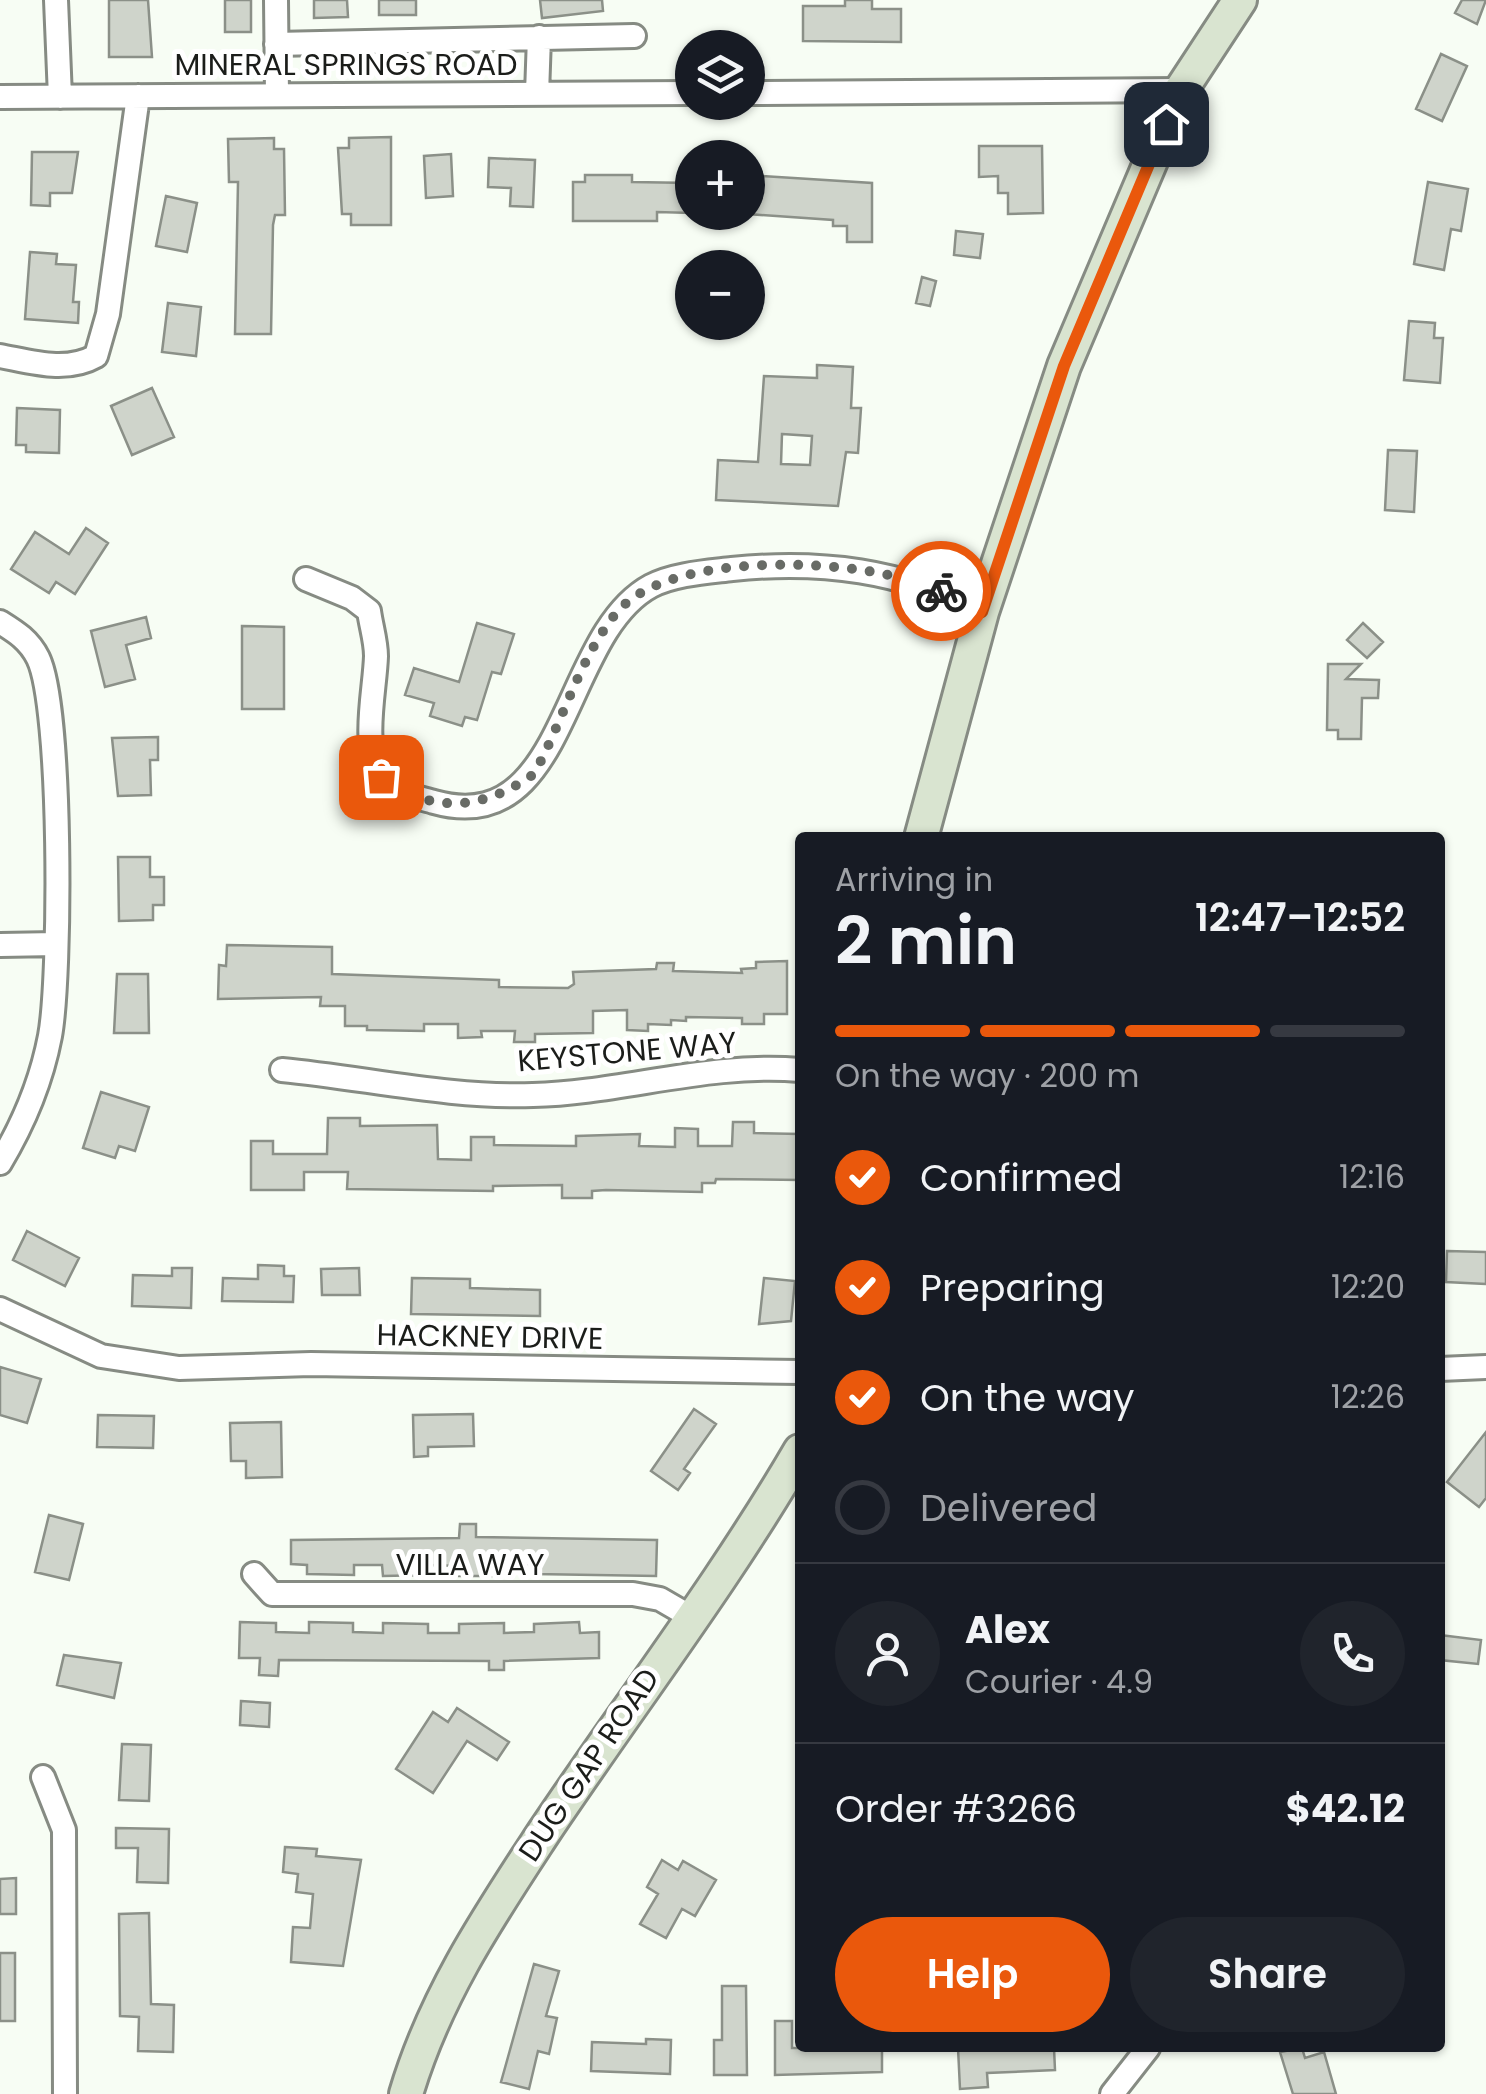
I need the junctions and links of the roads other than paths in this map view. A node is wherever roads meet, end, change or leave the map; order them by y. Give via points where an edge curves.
1 (56, 0) edge
2 (276, 0) edge
3 (1240, 0) edge
4 (634, 36) dead end
5 (540, 37) junction
6 (276, 44) junction
7 (1181, 90) junction
8 (675, 93) edge
9 (765, 93) edge
10 (537, 94) junction
11 (277, 95) junction
12 (138, 96) junction
13 (0, 97) edge
14 (60, 97) junction
15 (0, 356) edge
16 (306, 579) dead end
17 (982, 612) junction
18 (0, 622) edge
19 (923, 832) edge
20 (56, 944) junction
21 (0, 945) edge
22 (282, 1070) dead end
23 (795, 1070) edge
24 (0, 1163) edge
25 (0, 1310) edge
26 (1486, 1367) edge
27 (1445, 1369) edge
28 (795, 1372) edge
29 (795, 1460) edge
30 (254, 1574) dead end
31 (691, 1617) junction
32 (43, 1777) dead end
33 (1145, 2052) edge
34 (65, 2094) edge
35 (406, 2094) edge
36 (1112, 2094) edge

1 - 14 street
2 - 6 street
3 - 7 street
4 - 5 street
5 - 6 street
5 - 10 street
6 - 11 street
7 - 9 street
7 - 17 street via 1064,366
8 - 10 street, MINERAL SPRINGS ROAD
10 - 11 street, MINERAL SPRINGS ROAD
11 - 12 street, MINERAL SPRINGS ROAD
12 - 14 street, MINERAL SPRINGS ROAD
12 - 15 street via 108,314 96,356 54,366
13 - 14 street, MINERAL SPRINGS ROAD
16 - 17 street via 369,611 376,651 372,746 381,777 403,794 448,806 481,803 534,774 614,614 652,585 703,572 827,565 941,591
17 - 19 street
18 - 20 street via 27,639 40,660 51,706
20 - 21 street
20 - 24 street via 49,1041 25,1121
22 - 23 street, KEYSTONE WAY via 535,1096 637,1080
25 - 28 street, HACKNEY DRIVE via 101,1356 179,1368
26 - 27 street
29 - 31 street, DUG GAP ROAD
30 - 31 street, VILLA WAY via 272,1594 633,1594
31 - 35 street, DUG GAP ROAD via 478,1932 421,2044
32 - 34 street via 64,1830
33 - 36 street

